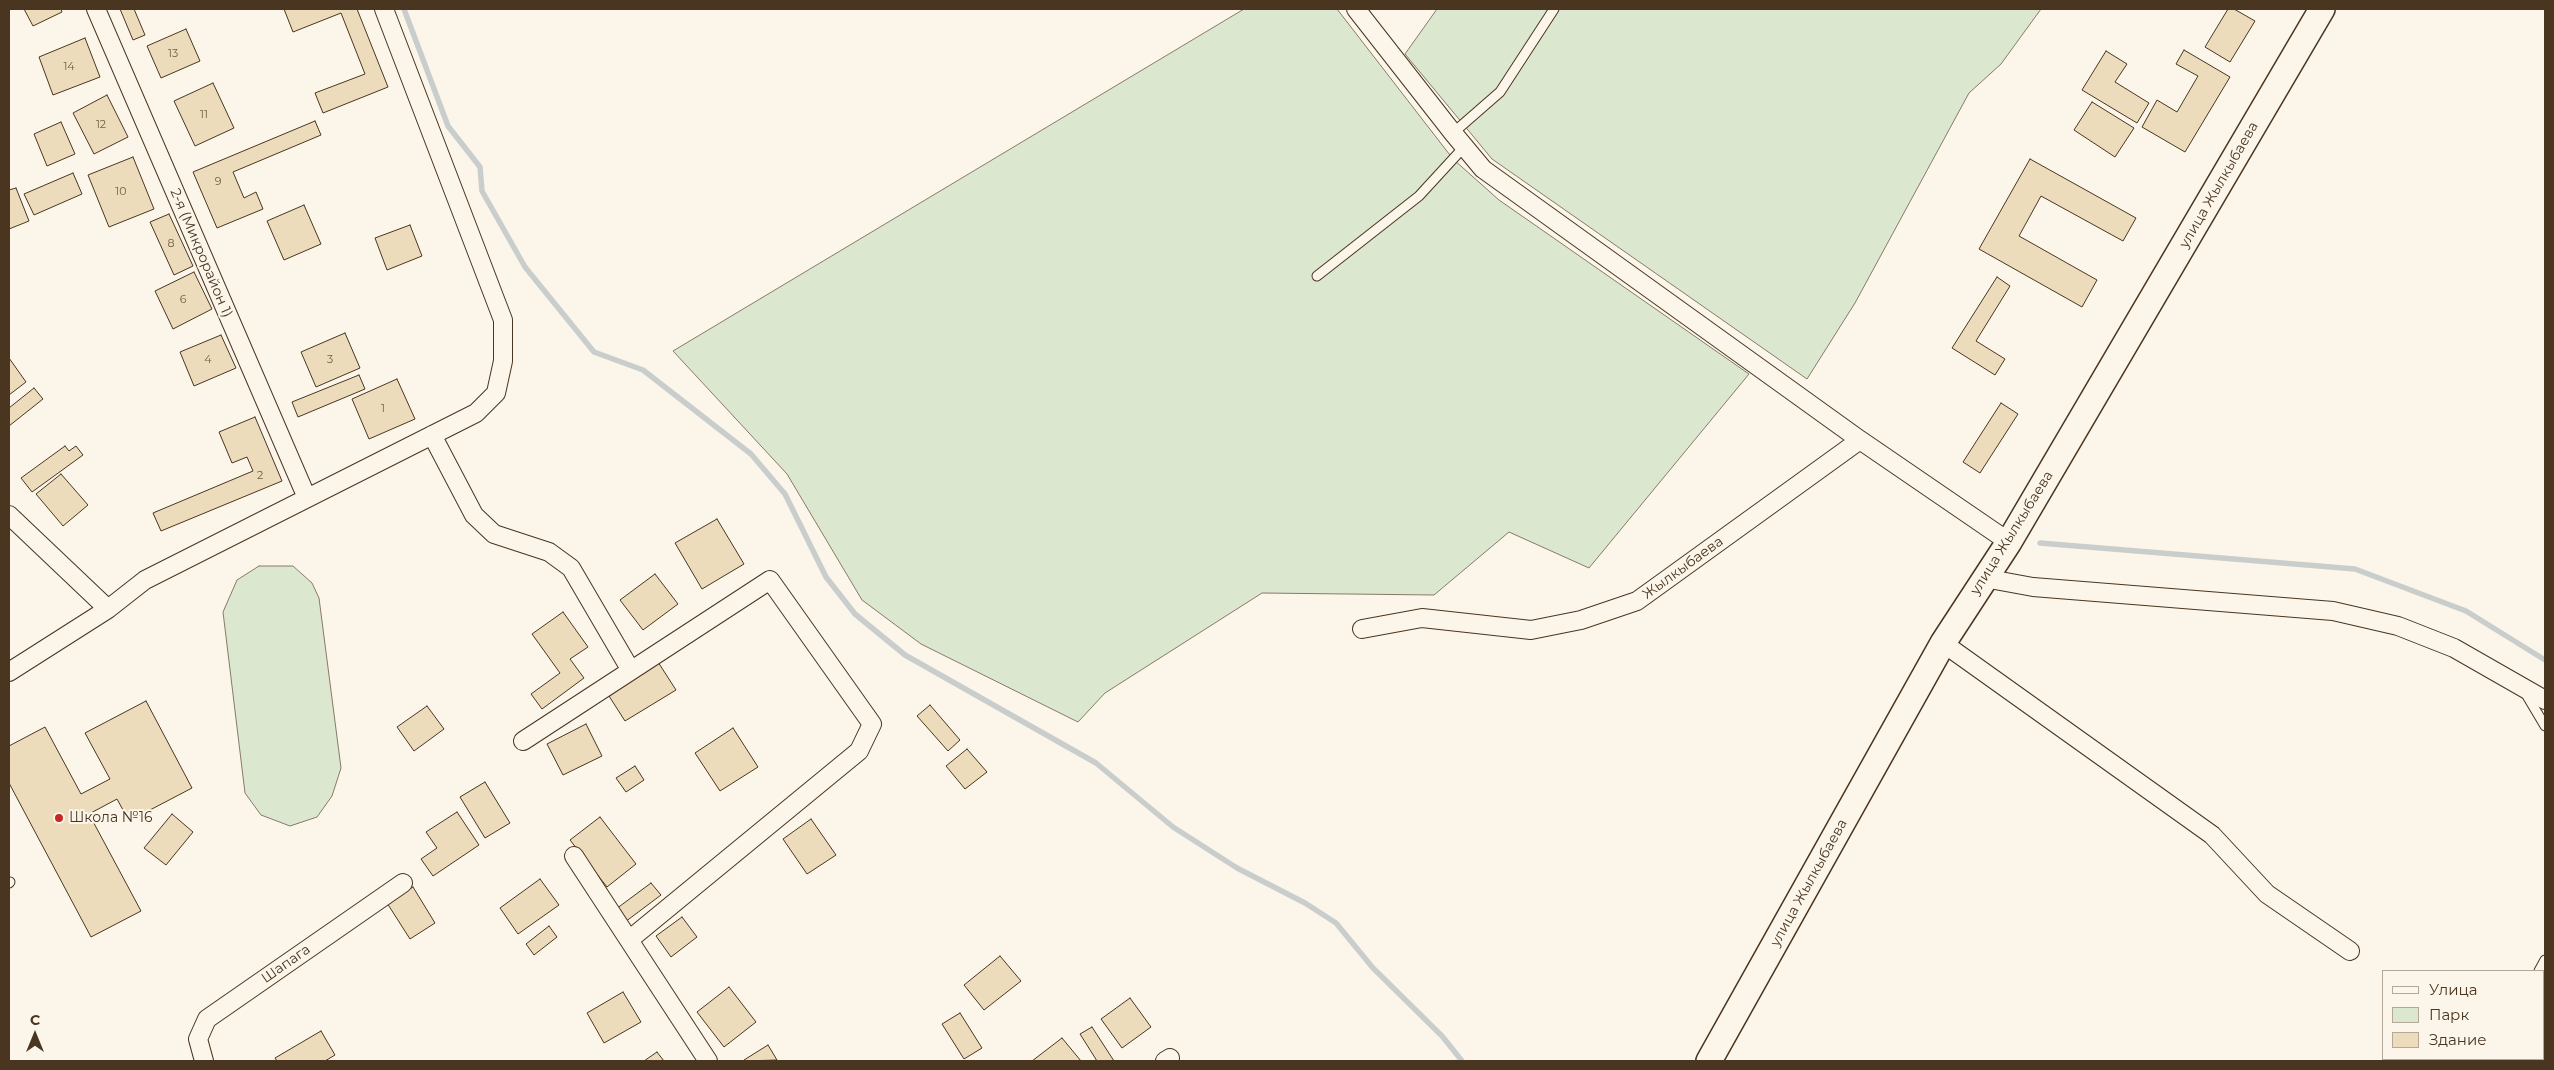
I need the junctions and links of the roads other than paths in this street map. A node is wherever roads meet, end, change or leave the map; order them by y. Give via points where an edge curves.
1 (96, 9) edge
2 (384, 9) edge
3 (1356, 9) edge
4 (1554, 9) edge
5 (2322, 9) edge
6 (1453, 133) junction
7 (1464, 147) junction
8 (1317, 276) dead end
9 (432, 435) junction
10 (1860, 440) junction
11 (307, 498) junction
12 (9, 515) edge
13 (2009, 542) junction
14 (1984, 578) junction
15 (108, 609) junction
16 (1362, 629) dead end
17 (1943, 643) junction
18 (630, 669) junction
19 (9, 672) edge
20 (2521, 685) junction
21 (2545, 700) edge
22 (2545, 726) edge
23 (523, 740) dead end
24 (574, 856) dead end
25 (402, 882) dead end
26 (629, 940) junction
27 (2350, 951) dead end
28 (204, 1061) edge
29 (708, 1061) edge
30 (1709, 1061) edge

1 - 11 street, 2-я (Микрорайон 1)
2 - 9 street via 503,320 503,361 496,393 476,413
3 - 6 street
4 - 6 lane via 1500,92
5 - 13 main road, улица Жылкыбаева
6 - 7 street
7 - 8 lane via 1419,196
7 - 10 street via 1483,169
9 - 11 street
9 - 18 street via 474,515 494,534 548,552 571,568
10 - 13 street
10 - 16 street, Жылкыбаева via 1637,600 1581,620 1531,630 1422,618
11 - 15 street via 145,580
12 - 15 street
13 - 14 main road, улица Жылкыбаева
14 - 17 main road, улица Жылкыбаева
14 - 20 street via 2033,587 2332,611 2398,626 2430,638
15 - 19 street
17 - 27 street via 2212,835 2267,894
17 - 30 main road, улица Жылкыбаева
18 - 23 street
18 - 26 street via 770,580 872,724 859,751
20 - 21 street
20 - 22 lane
24 - 26 street
25 - 28 street, Шапага via 207,1019 198,1039
26 - 29 street

